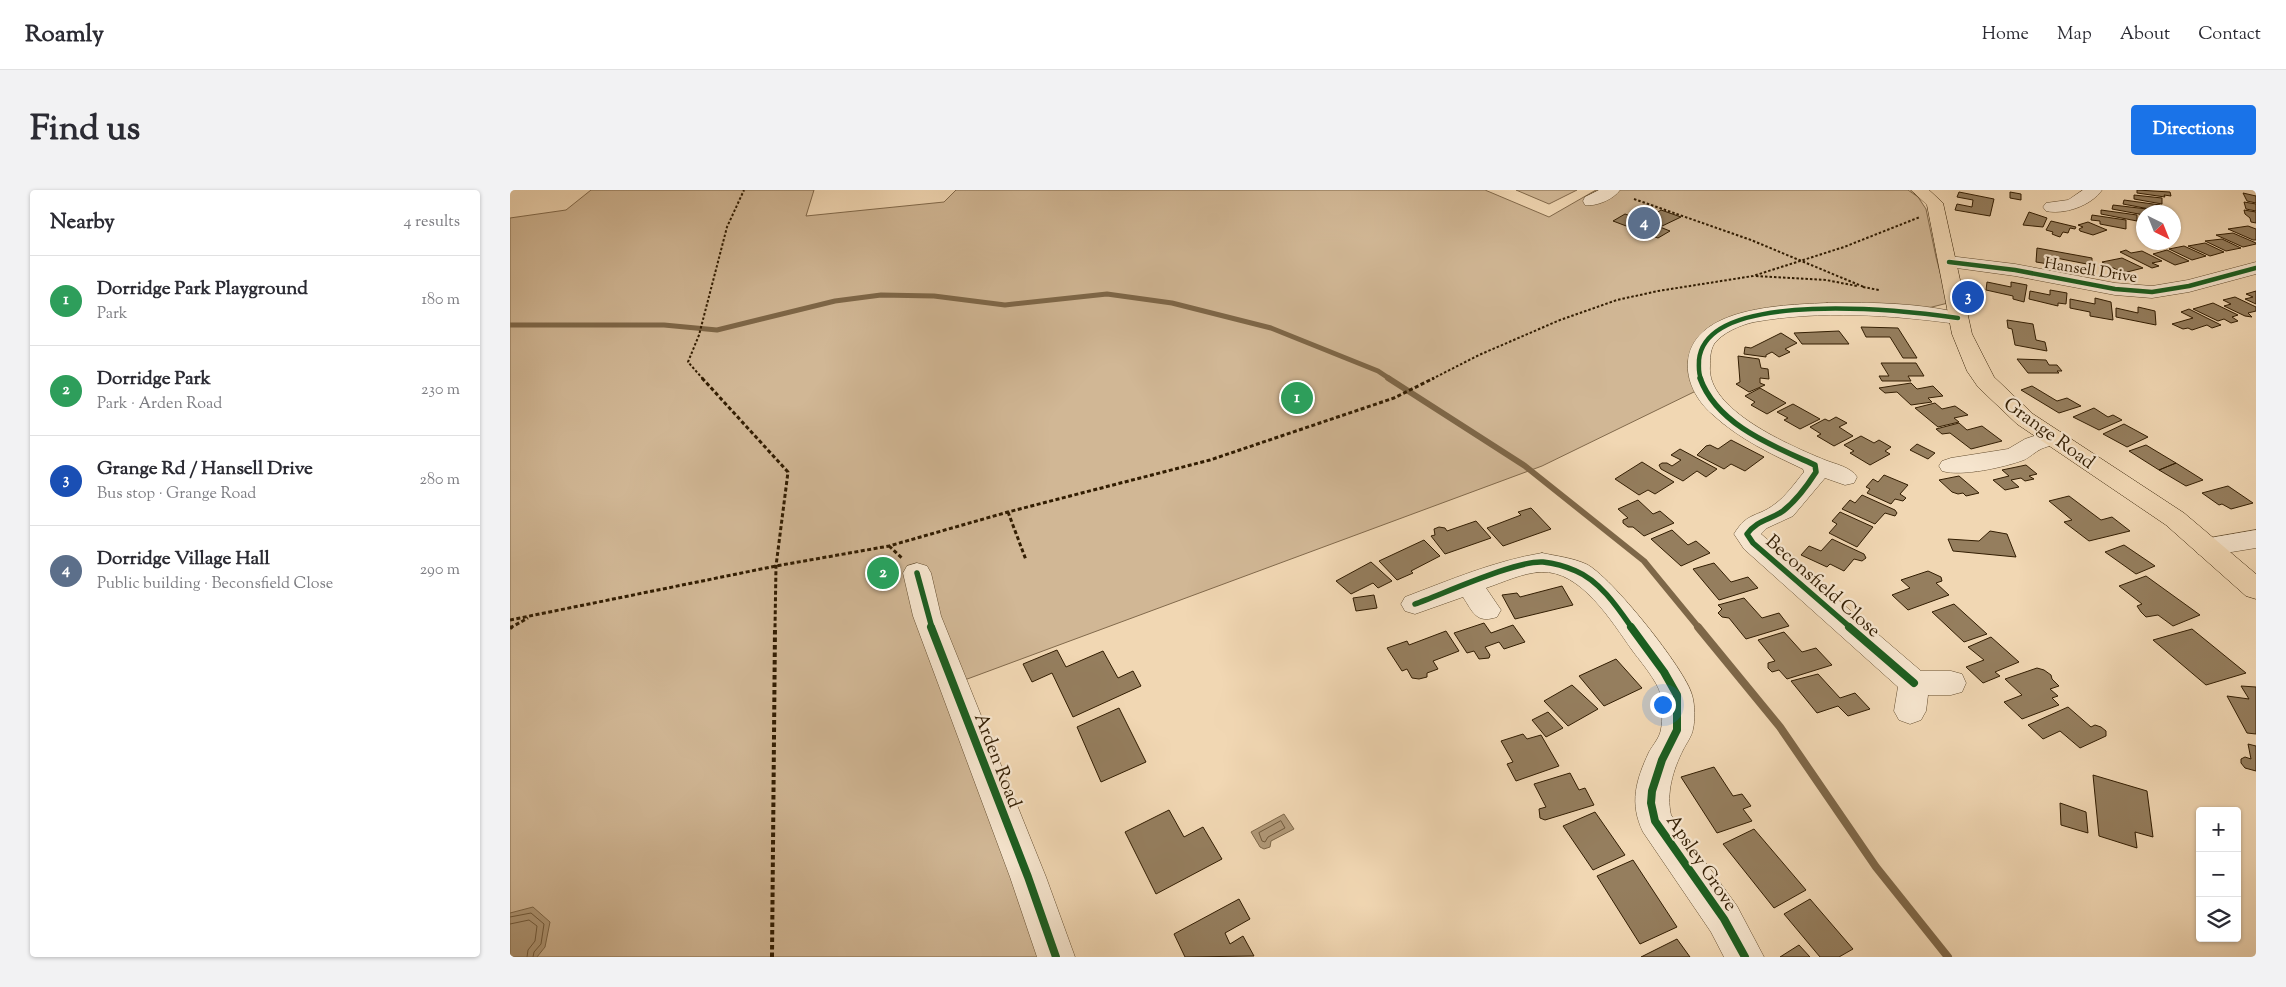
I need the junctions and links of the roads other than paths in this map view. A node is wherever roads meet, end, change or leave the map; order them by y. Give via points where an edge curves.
1 (1612, 190) edge
2 (1919, 190) edge
3 (2094, 190) edge
4 (1591, 201) dead end
5 (2052, 207) dead end
6 (1949, 262) junction
7 (2256, 268) edge
8 (1958, 318) junction
9 (2053, 437) junction
10 (1815, 465) junction
11 (1951, 466) dead end
12 (1846, 477) dead end
13 (2256, 539) edge
14 (2207, 547) junction
15 (917, 574) dead end
16 (1468, 584) junction
17 (2256, 590) edge
18 (1416, 604) dead end
19 (1487, 610) dead end
20 (1951, 683) dead end
21 (1056, 957) edge
22 (1745, 957) edge

1 - 4 street
2 - 6 main road, Grange Road via 1935,203
3 - 5 street via 2073,204
6 - 7 street, Hansell Drive via 2152,292
6 - 8 main road, Grange Road
8 - 9 main road, Grange Road via 1970,355 1986,382 2025,418
8 - 10 street via 1902,310 1815,310 1749,317 1722,328 1702,344 1698,373 1714,402 1756,437
9 - 11 street via 2017,454
9 - 14 main road, Grange Road via 2175,520
10 - 12 street
10 - 20 street, Beconsfield Close via 1813,477 1781,513 1754,523 1748,534 1753,543 1912,697
13 - 14 street
14 - 17 main road, Grange Road
15 - 21 street, Arden Road via 927,616
16 - 18 street, Apsley Grove
16 - 19 street
16 - 22 street, Apsley Grove via 1515,567 1542,562 1577,571 1616,606 1677,695 1677,730 1662,760 1652,791 1655,821 1724,919

